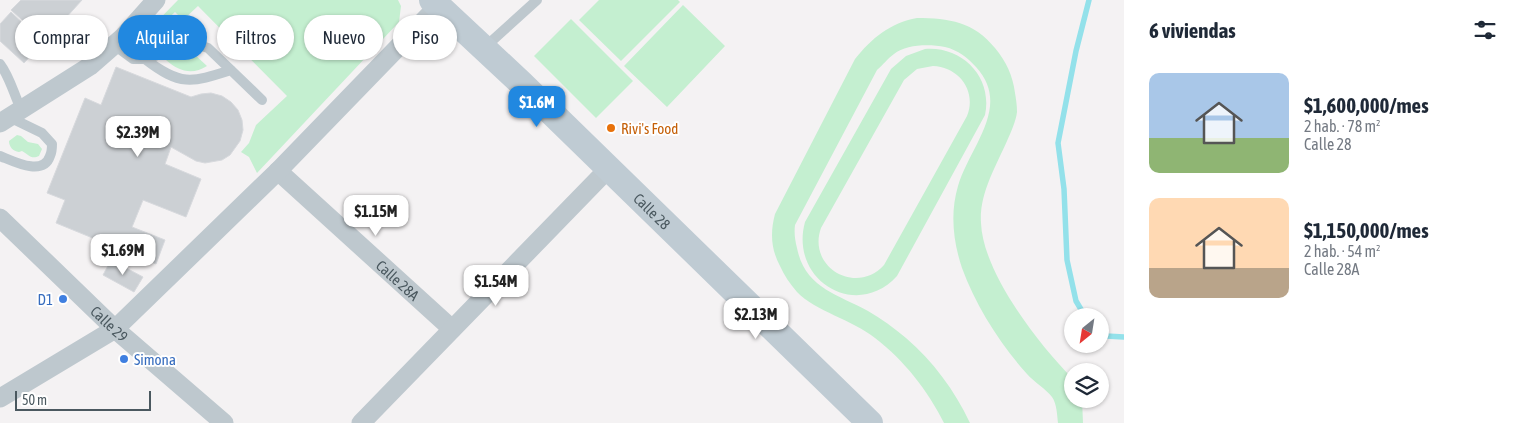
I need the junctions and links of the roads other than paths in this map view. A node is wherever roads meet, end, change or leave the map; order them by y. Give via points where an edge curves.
1 (156, 0) edge
2 (537, 0) edge
3 (435, 3) edge
4 (114, 45) junction
5 (118, 48) edge
6 (207, 48) edge
7 (483, 48) junction
8 (146, 60) edge
9 (0, 64) edge
10 (231, 70) junction
11 (262, 100) dead end
12 (10, 116) edge
13 (0, 156) edge
14 (608, 169) junction
15 (278, 171) junction
16 (0, 218) edge
17 (115, 328) junction
18 (452, 329) junction
19 (0, 398) edge
20 (224, 423) edge
21 (361, 423) edge
22 (870, 423) edge

1 - 4 street
2 - 7 lane
3 - 7 main road, Calle 28
3 - 15 street
4 - 5 lane
4 - 12 street via 90,66
6 - 10 lane
7 - 14 main road, Calle 28
8 - 10 lane via 161,71 188,81
9 - 12 lane via 13,94
10 - 11 lane
12 - 13 lane via 42,132 52,144 50,157 44,165 32,167
14 - 18 street
14 - 22 main road, Calle 28
15 - 17 street
15 - 18 street, Calle 28A
16 - 17 street, Calle 29
17 - 19 street
17 - 20 street, Calle 29
18 - 21 street

